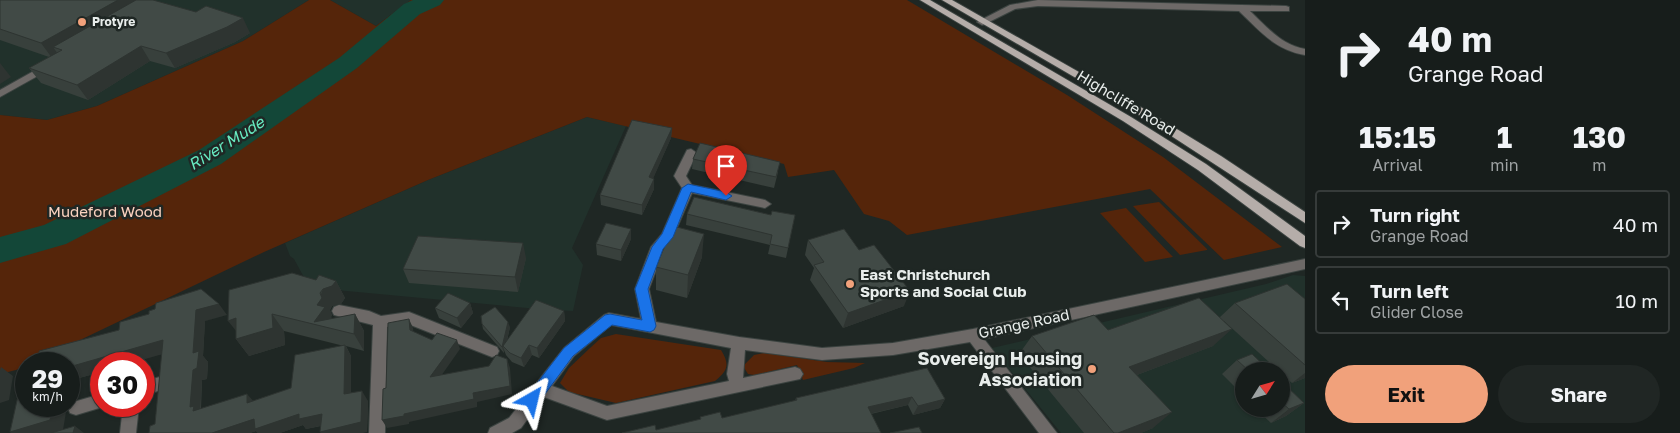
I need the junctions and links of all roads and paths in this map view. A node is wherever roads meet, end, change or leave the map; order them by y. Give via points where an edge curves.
1 (924, 0) edge
2 (946, 0) edge
3 (1242, 8) junction
4 (1286, 9) dead end
5 (982, 22) junction
6 (1305, 52) edge
7 (55, 62) edge
8 (0, 94) edge
9 (691, 153) dead end
10 (688, 188) junction
11 (765, 204) dead end
12 (1305, 218) edge
13 (1305, 243) edge
14 (1305, 264) edge
15 (339, 311) dead end
16 (380, 322) junction
17 (650, 326) junction
18 (973, 335) junction
19 (740, 343) junction
20 (492, 351) dead end
21 (795, 374) dead end
22 (160, 384) edge
23 (155, 385) edge
24 (737, 385) junction
25 (540, 389) junction
26 (130, 417) edge
27 (128, 433) edge
28 (377, 433) edge
29 (496, 433) edge
30 (1049, 433) edge

1 - 13 main road, Highcliffe Road via 1127,119 1202,167
2 - 5 main road, Highcliffe Road
3 - 4 street
3 - 5 street via 1038,3 1014,7
3 - 6 street via 1282,46
5 - 12 main road, Highcliffe Road via 1140,111
7 - 8 street
9 - 10 street via 680,176
10 - 11 street
10 - 17 street via 667,237 658,247 642,289
14 - 18 street, Grange Road
15 - 16 street
16 - 20 street via 410,318
16 - 28 street
17 - 19 street, Grange Road
17 - 25 street, Grange Road via 610,319 568,352
18 - 19 street, Grange Road via 893,348 822,354
18 - 30 street
19 - 24 street via 735,374
21 - 24 street
22 - 23 street
24 - 25 street via 608,413
25 - 29 street, Grange Road via 515,423
26 - 27 street

